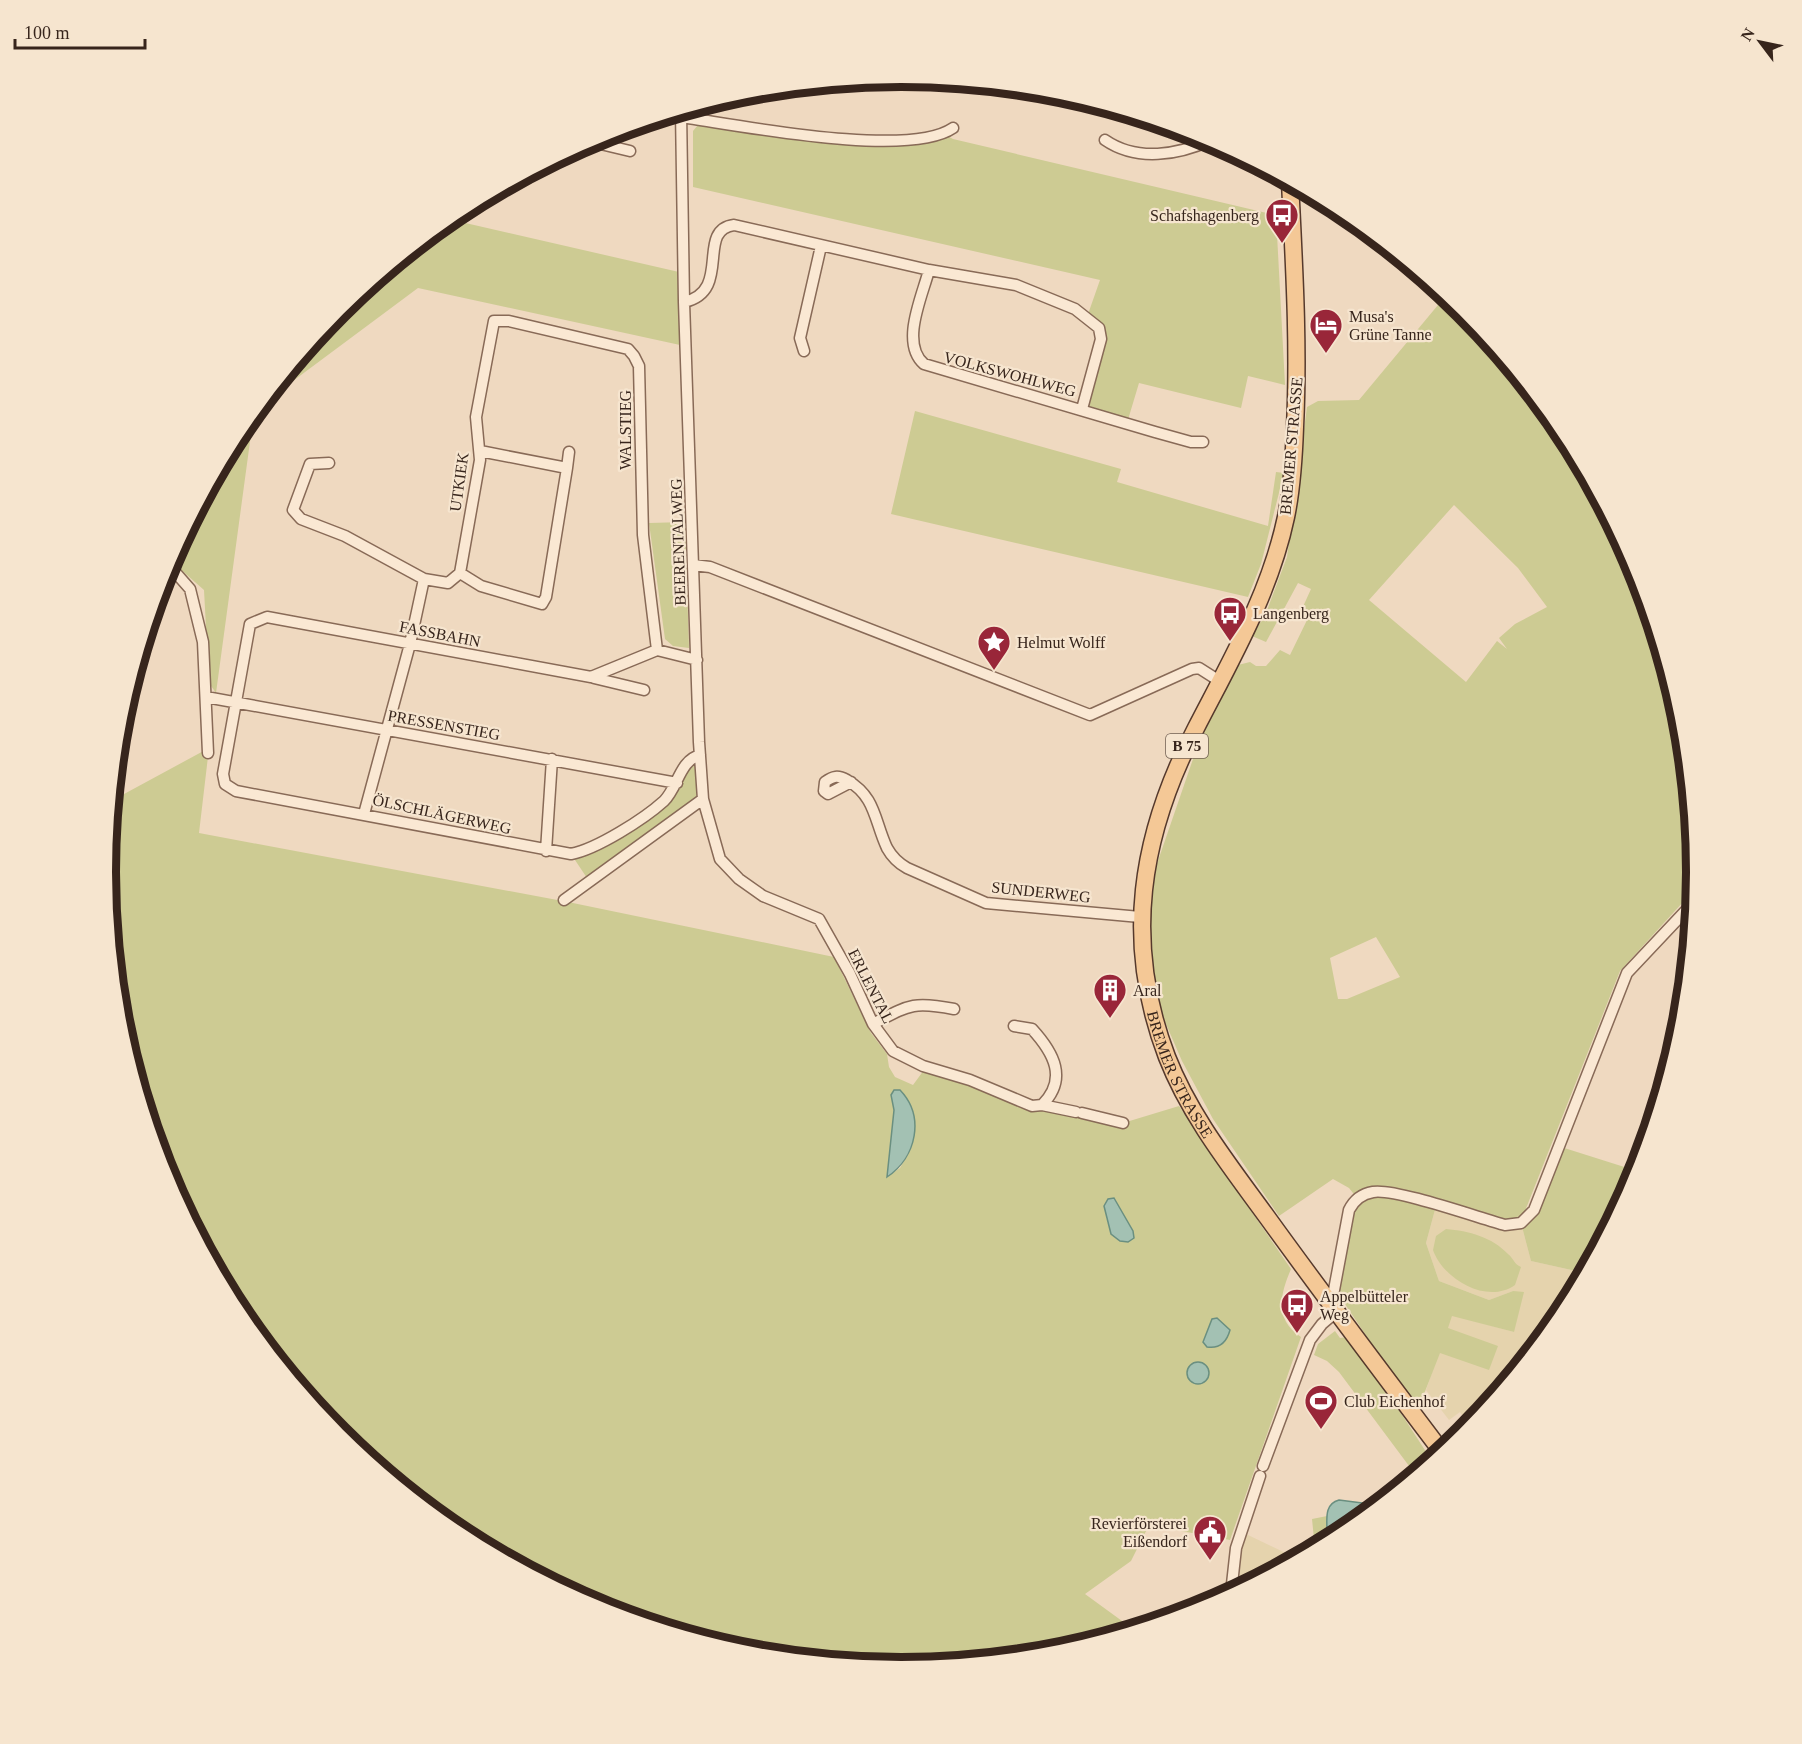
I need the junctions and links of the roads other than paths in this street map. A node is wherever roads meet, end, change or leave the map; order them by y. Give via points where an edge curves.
1 (692, 116) edge
2 (681, 119) edge
3 (953, 128) dead end
4 (1105, 140) dead end
5 (606, 145) edge
6 (1198, 146) edge
7 (630, 151) dead end
8 (1290, 190) edge
9 (821, 246) junction
10 (929, 270) junction
11 (684, 302) junction
12 (494, 321) joint
13 (804, 351) dead end
14 (1082, 409) junction
15 (1203, 442) dead end
16 (480, 451) junction
17 (569, 452) dead end
18 (329, 464) dead end
19 (567, 468) junction
20 (693, 565) junction
21 (176, 573) edge
22 (460, 573) junction
23 (424, 579) junction
24 (410, 644) junction
25 (657, 650) junction
26 (697, 660) junction
27 (591, 677) junction
28 (1221, 682) junction
29 (644, 690) dead end
30 (206, 697) junction
31 (235, 701) junction
32 (387, 730) junction
33 (208, 753) dead end
34 (700, 755) junction
35 (552, 759) junction
36 (850, 782) dead end
37 (677, 783) junction
38 (703, 799) junction
39 (364, 814) junction
40 (546, 851) junction
41 (564, 900) dead end
42 (1684, 913) edge
43 (1140, 917) junction
44 (954, 1009) dead end
45 (873, 1023) junction
46 (1014, 1026) dead end
47 (1042, 1105) junction
48 (1123, 1123) dead end
49 (1331, 1305) junction
50 (1422, 1425) junction
51 (1437, 1445) edge
52 (1434, 1448) edge
53 (1233, 1583) edge

1 - 3 street via 849,140 906,139 944,134
2 - 11 street, BEERENTALWEG
4 - 6 street via 1114,147 1166,155
5 - 7 street
8 - 28 main road, BREMER STRASSE / B 75 via 1299,353 1287,514 1262,596
9 - 10 street, VOLKSWOHLWEG
9 - 11 street, VOLKSWOHLWEG via 738,225 725,227 717,237 707,290
9 - 13 street via 800,338
10 - 14 street, VOLKSWOHLWEG via 912,337 912,349 921,362 937,370
10 - 14 street, VOLKSWOHLWEG via 1027,289 1090,319 1100,331
11 - 20 street, BEERENTALWEG
12 - 16 street, UTKIEK via 476,417
12 - 25 street, WALSTIEG via 618,345 637,360 642,535
14 - 15 street, VOLKSWOHLWEG
16 - 19 street
16 - 22 street, UTKIEK
17 - 19 street
18 - 23 street via 310,464 293,510 301,519 345,536
19 - 22 street via 542,604 481,586
20 - 26 street, BEERENTALWEG
20 - 28 street via 710,567 1090,715 1192,669 1199,668
21 - 30 street via 190,589 203,642
22 - 23 street via 448,583
23 - 24 street
24 - 27 street, FASSBAHN
24 - 31 street, FASSBAHN via 267,617 250,624
24 - 32 street
25 - 26 street
25 - 27 street
26 - 34 street, BEERENTALWEG
27 - 29 street, FASSBAHN
28 - 43 main road, BREMER STRASSE / B 75 via 1168,791 1144,874
30 - 31 street, PRESSENSTIEG
30 - 33 street
31 - 32 street, PRESSENSTIEG
31 - 39 street, ÖLSCHLÄGERWEG via 223,774 225,784 236,791
32 - 35 street, PRESSENSTIEG
32 - 39 street
34 - 37 street, ÖLSCHLÄGERWEG via 688,761
34 - 38 street, BEERENTALWEG
35 - 37 street, PRESSENSTIEG
35 - 40 street
36 - 43 street, SUNDERWEG via 866,793 887,849 907,868 986,903
37 - 40 street, ÖLSCHLÄGERWEG via 651,811 586,850 571,855
38 - 41 street
38 - 45 street, ERLENTAL via 720,859 763,896 819,919
39 - 40 street, ÖLSCHLÄGERWEG
42 - 49 street via 1627,972 1534,1210 1521,1223 1505,1226 1389,1192 1364,1194 1348,1210
43 - 49 main road, BREMER STRASSE / B 75 via 1142,965 1155,1022 1190,1106
44 - 45 street via 924,1003 909,1005
45 - 47 street, ERLENTAL via 893,1051 903,1058 1032,1106
46 - 47 street via 1032,1029 1058,1072 1057,1085
47 - 48 street, ERLENTAL
49 - 50 main road, BREMER STRASSE / B 75
49 - 53 street via 1310,1340 1262,1471 1236,1548
50 - 51 main road, BREMER STRASSE / B 75
50 - 52 main road, BREMER STRASSE / B 75

